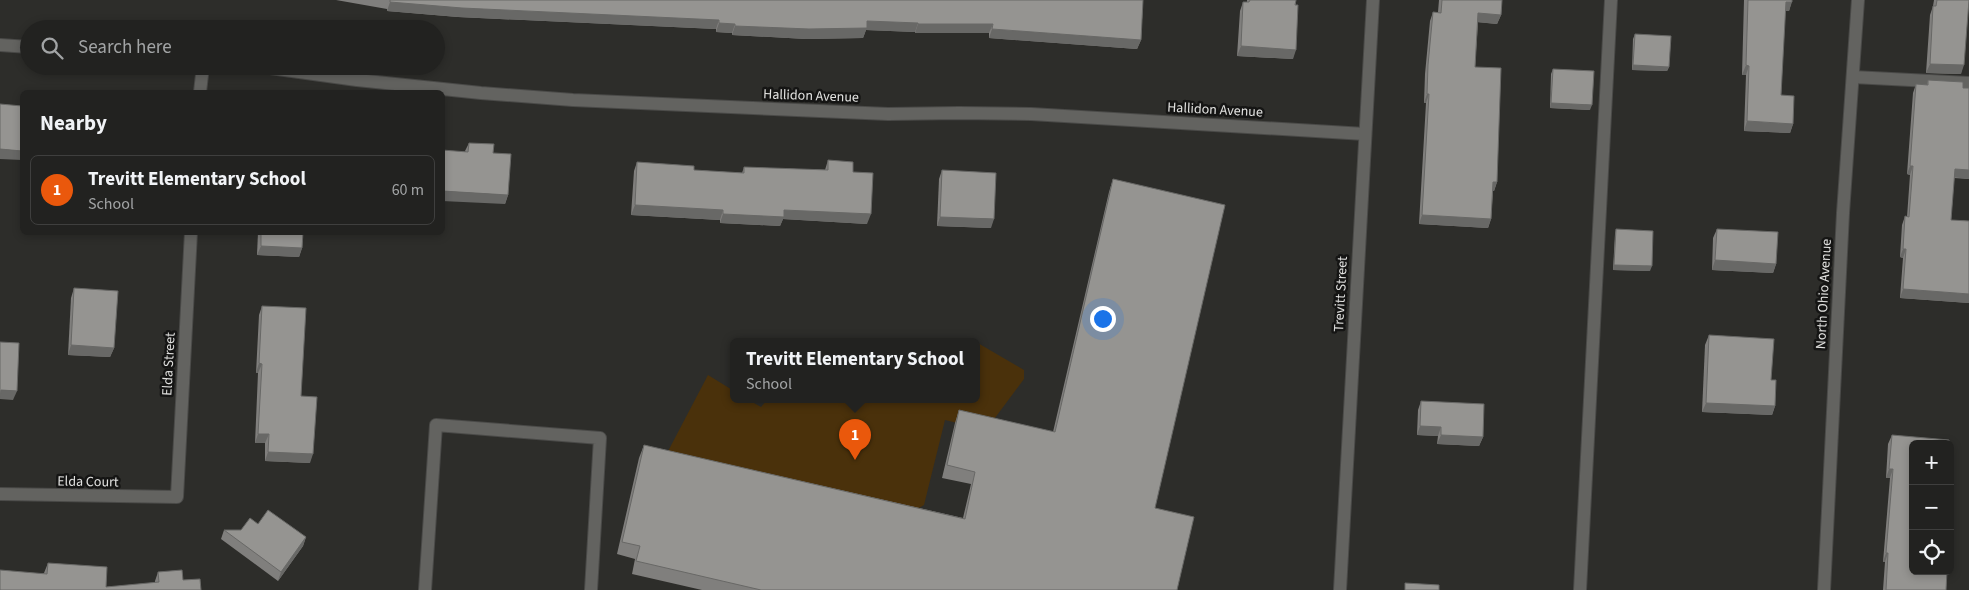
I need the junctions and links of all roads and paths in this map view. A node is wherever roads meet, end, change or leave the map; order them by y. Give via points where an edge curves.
1 (1373, 0) edge
2 (1611, 0) edge
3 (1858, 0) edge
4 (0, 45) edge
5 (20, 46) edge
6 (202, 75) edge
7 (321, 75) edge
8 (1853, 77) junction
9 (1969, 83) edge
10 (200, 90) edge
11 (1365, 134) junction
12 (191, 235) edge
13 (0, 494) edge
14 (177, 497) joint
15 (425, 590) edge
16 (591, 590) edge
17 (1340, 590) edge
18 (1580, 590) edge
19 (1824, 590) edge

1 - 11 street, Trevitt Street
2 - 18 street
3 - 8 street, North Ohio Avenue
4 - 5 street
6 - 10 street
7 - 11 street, Hallidon Avenue via 573,100 888,114 1031,114
8 - 9 street
8 - 19 street, North Ohio Avenue
11 - 17 street, Trevitt Street
12 - 14 street, Elda Street
13 - 14 street, Elda Court
15 - 16 street via 436,425 600,438

